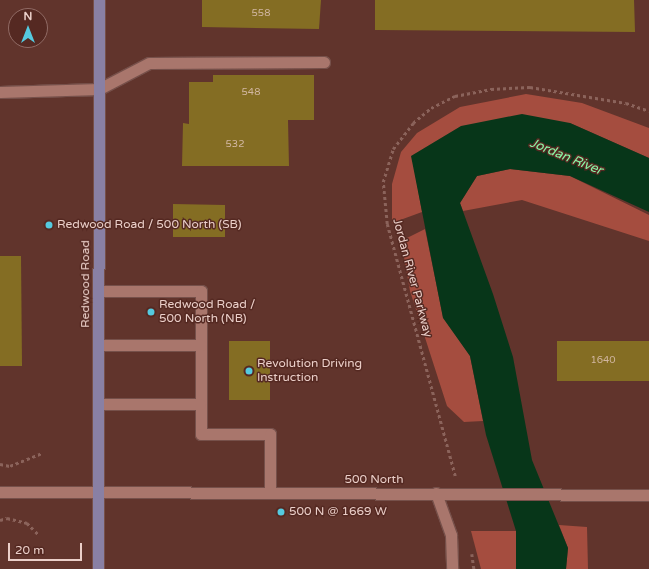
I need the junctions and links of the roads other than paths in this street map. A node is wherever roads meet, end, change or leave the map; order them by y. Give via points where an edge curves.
1 (99, 0) edge
2 (324, 62) dead end
3 (99, 89) junction
4 (0, 92) edge
5 (99, 291) junction
6 (98, 345) junction
7 (201, 345) junction
8 (98, 404) junction
9 (200, 404) junction
10 (0, 492) edge
11 (98, 492) junction
12 (270, 493) junction
13 (436, 493) junction
14 (649, 495) edge
15 (98, 569) edge
16 (452, 569) edge

1 - 3 main road, Redwood Road
2 - 3 street via 149,63
3 - 4 street
3 - 5 main road, Redwood Road
5 - 6 main road, Redwood Road
5 - 7 street via 201,291
6 - 7 street
6 - 8 main road, Redwood Road
7 - 9 street
8 - 9 street
8 - 11 main road, Redwood Road
9 - 12 street via 201,434 270,434
10 - 11 street, 500 North
11 - 12 street, 500 North
11 - 15 main road, Redwood Road
12 - 13 street, 500 North
13 - 14 street, 500 North
13 - 16 street via 451,535

